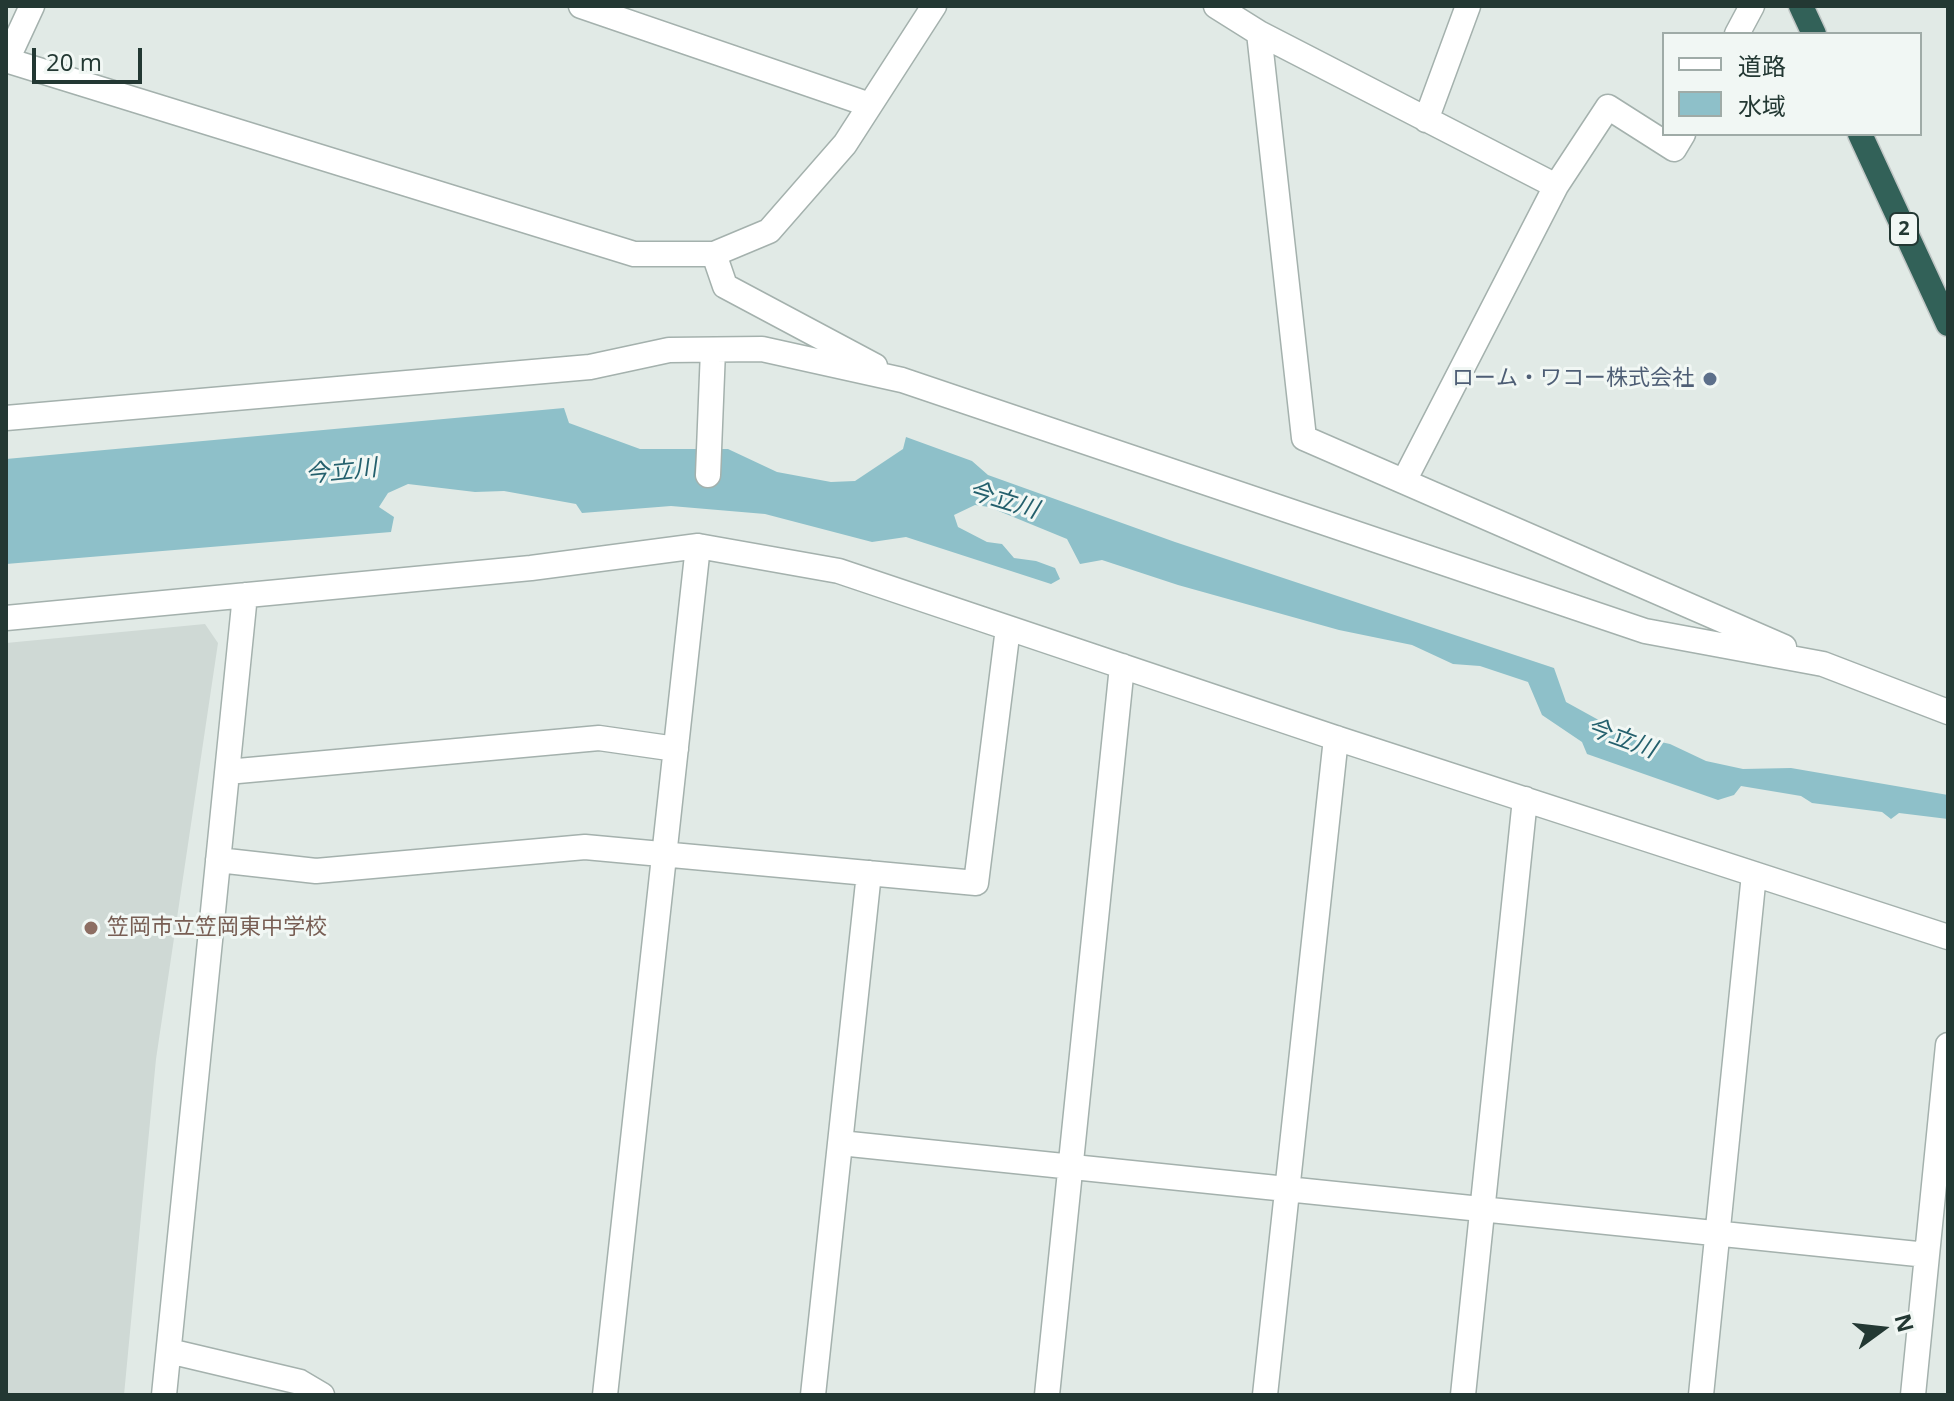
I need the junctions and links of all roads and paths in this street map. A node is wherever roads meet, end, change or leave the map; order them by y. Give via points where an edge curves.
1 (32, 6) edge
2 (581, 6) edge
3 (934, 6) edge
4 (1216, 6) edge
5 (1468, 6) edge
6 (1752, 6) edge
7 (1801, 6) edge
8 (1738, 32) edge
9 (1813, 32) edge
10 (1259, 33) junction
11 (6, 60) edge
12 (870, 105) junction
13 (1426, 120) junction
14 (1682, 136) edge
15 (1861, 136) edge
16 (1556, 186) junction
17 (714, 254) junction
18 (1948, 324) edge
19 (713, 362) junction
20 (902, 380) junction
21 (6, 418) edge
22 (708, 475) dead end
23 (1404, 481) junction
24 (698, 546) junction
25 (245, 595) junction
26 (6, 618) edge
27 (1008, 628) junction
28 (1823, 664) junction
29 (1122, 666) junction
30 (1945, 708) edge
31 (1336, 738) junction
32 (676, 749) junction
33 (227, 772) junction
34 (1525, 799) junction
35 (664, 855) junction
36 (218, 860) junction
37 (869, 873) junction
38 (1754, 874) junction
39 (1948, 937) edge
40 (1948, 1045) edge
41 (1943, 1140) edge
42 (840, 1143) junction
43 (1071, 1167) junction
44 (1288, 1189) junction
45 (1482, 1209) junction
46 (1718, 1233) junction
47 (1927, 1255) junction
48 (169, 1351) junction
49 (164, 1395) edge
50 (322, 1395) edge
51 (605, 1395) edge
52 (813, 1395) edge
53 (1047, 1395) edge
54 (1265, 1395) edge
55 (1463, 1395) edge
56 (1701, 1395) edge
57 (1913, 1395) edge

1 - 11 street
2 - 12 street
3 - 12 street
4 - 10 street
5 - 13 street
6 - 8 street
7 - 9 highway
10 - 13 street
10 - 23 street via 1304,438
11 - 17 street via 634,254
12 - 17 street via 845,144 769,231
13 - 16 street
14 - 16 street via 1674,149 1608,107
15 - 18 highway, 2
16 - 23 street
17 - 20 street via 725,286
19 - 20 street via 762,349
19 - 21 street via 669,350 590,367
19 - 22 street
20 - 28 street via 1645,631
23 - 28 street
24 - 25 street
24 - 27 street via 839,571
24 - 32 street
25 - 26 street
25 - 33 street
27 - 29 street
27 - 37 street via 976,883
28 - 30 street
29 - 31 street
29 - 43 street
31 - 34 street
31 - 44 street
32 - 33 street via 599,738
32 - 35 street
33 - 36 street
34 - 38 street
34 - 45 street
35 - 36 street via 585,847 316,871
35 - 37 street
35 - 51 street
36 - 48 street
37 - 42 street
38 - 39 street
38 - 46 street
40 - 41 street
41 - 47 street
42 - 43 street
42 - 52 street
43 - 44 street
43 - 53 street
44 - 45 street
44 - 54 street
45 - 46 street
45 - 55 street
46 - 47 street
46 - 56 street
47 - 57 street
48 - 49 street
48 - 50 street via 300,1382

